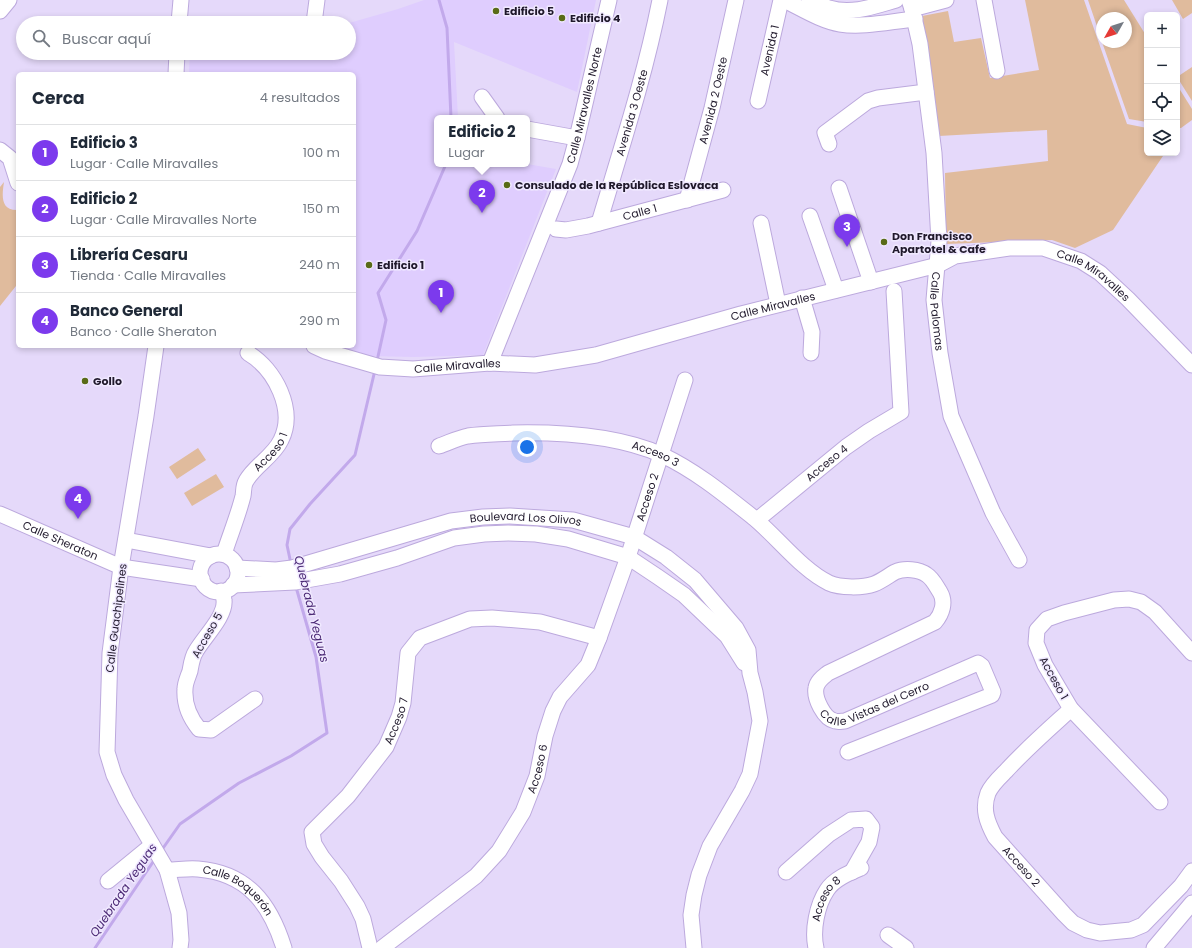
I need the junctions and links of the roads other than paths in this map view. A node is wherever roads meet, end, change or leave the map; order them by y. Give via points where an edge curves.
1 (10, 0) edge
2 (181, 0) edge
3 (317, 0) edge
4 (609, 0) edge
5 (660, 0) edge
6 (736, 0) edge
7 (782, 0) edge
8 (809, 0) edge
9 (896, 0) edge
10 (946, 0) edge
11 (984, 0) edge
12 (912, 9) edge
13 (0, 12) edge
14 (180, 16) edge
15 (315, 16) edge
16 (177, 60) edge
17 (997, 71) dead end
18 (176, 72) edge
19 (926, 92) junction
20 (482, 97) dead end
21 (758, 102) dead end
22 (495, 115) edge
23 (530, 130) edge
24 (577, 138) junction
25 (829, 144) dead end
26 (0, 150) edge
27 (16, 177) edge
28 (839, 188) dead end
29 (723, 190) dead end
30 (687, 200) junction
31 (810, 216) dead end
32 (599, 223) junction
33 (760, 223) dead end
34 (556, 230) dead end
35 (938, 265) junction
36 (871, 282) junction
37 (836, 290) junction
38 (894, 291) dead end
39 (802, 298) junction
40 (778, 304) junction
41 (156, 348) edge
42 (320, 348) edge
43 (248, 353) dead end
44 (812, 353) dead end
45 (490, 363) junction
46 (1192, 364) edge
47 (685, 380) dead end
48 (439, 446) dead end
49 (661, 455) junction
50 (0, 514) edge
51 (757, 520) junction
52 (429, 528) junction
53 (126, 540) junction
54 (430, 547) junction
55 (631, 547) junction
56 (218, 555) junction
57 (1019, 560) dead end
58 (121, 568) junction
59 (237, 568) junction
60 (202, 579) junction
61 (831, 584) joint
62 (227, 588) junction
63 (599, 638) junction
64 (1192, 654) edge
65 (750, 673) junction
66 (255, 699) dead end
67 (1071, 709) junction
68 (848, 752) dead end
69 (1160, 802) dead end
70 (159, 856) junction
71 (1192, 870) edge
72 (786, 872) dead end
73 (108, 881) dead end
74 (1186, 891) edge
75 (1192, 903) edge
76 (888, 935) dead end
77 (180, 948) edge
78 (284, 948) edge
79 (370, 948) edge
80 (382, 948) edge
81 (694, 948) edge
82 (816, 948) edge
83 (906, 948) edge
84 (1154, 948) edge

1 - 13 street
2 - 14 street
3 - 15 street
4 - 24 street, Calle Miravalles Norte
5 - 32 street, Avenida 3 Oeste via 636,100
6 - 30 street, Avenida 2 Oeste via 712,108
7 - 12 street via 840,24 859,25
7 - 21 street, Avenida 1
8 - 9 street via 840,10 865,9
10 - 12 street
11 - 17 street
12 - 19 street, Calle Palomas via 920,44
16 - 18 street
19 - 25 street via 878,98 868,102 825,133
19 - 35 street, Calle Palomas via 934,153
20 - 22 street
23 - 24 street
24 - 45 street, Calle Miravalles Norte via 570,164
26 - 27 street via 10,158
28 - 36 street
29 - 30 street, Calle 1
30 - 32 street, Calle 1
31 - 37 street
32 - 34 street, Calle 1
33 - 40 street
35 - 36 street, Calle Miravalles
35 - 46 street, Calle Miravalles via 955,256 1009,248 1043,248 1081,260 1123,294
35 - 57 street, Calle Palomas via 934,300 951,416 993,513
36 - 37 street, Calle Miravalles
37 - 39 street, Calle Miravalles
38 - 51 street, Acceso 4 via 901,412 846,447
39 - 40 street, Calle Miravalles
39 - 44 street via 812,332
40 - 45 street, Calle Miravalles via 596,355 535,365
41 - 53 street, Calle Guachipelines
42 - 45 street, Calle Miravalles via 374,365 412,369
43 - 56 street, Acceso 1 via 261,363 280,390 286,424 281,441 244,484 243,495
47 - 49 street, Acceso 2
48 - 49 street, Acceso 3 via 466,436 560,434 633,444
49 - 51 street, Acceso 3 via 718,489
49 - 55 street, Acceso 2
50 - 58 street, Calle Sheraton
51 - 61 street, Acceso 3 via 817,577
52 - 54 street
52 - 55 street, Boulevard Los Olivos via 451,521 483,517 573,520
52 - 59 street, Boulevard Los Olivos via 292,568
53 - 56 street
53 - 58 street, Calle Guachipelines
54 - 55 street, Boulevard Los Olivos via 454,538 484,534 522,534
54 - 62 street, Boulevard Los Olivos via 340,574 294,582
55 - 63 street, Acceso 6
55 - 65 street, Boulevard Los Olivos via 658,577 684,595 727,636
55 - 65 street, Boulevard Los Olivos via 666,557 695,580 736,628 748,650
56 - 59 street via 232,560
56 - 60 street via 206,559 200,574
58 - 60 street
58 - 70 street, Calle Guachipelines via 110,653 107,752 126,800
59 - 62 street via 236,580
60 - 62 street via 206,586 213,590
61 - 68 street, Calle Vistas del Cerro via 853,587 872,584 904,570 918,571 935,583 942,595 942,604 940,615 930,626 821,679 816,687 816,694 826,717 834,722 845,721 978,663 982,666 993,692 992,695
62 - 66 street, Acceso 5 via 215,625 192,660 185,689 188,707 192,721 199,729 211,730
63 - 79 street, Acceso 7 via 540,622 470,619 420,638 408,653 400,717 386,747 348,796 312,832 314,844 357,906
63 - 80 street, Acceso 6 via 588,665 560,697 553,711 534,783 523,812 499,851 476,876
64 - 67 street, Acceso 1 via 1155,612 1141,602 1129,599 1114,600 1047,619 1037,630 1036,643 1045,665
65 - 81 street, Boulevard Los Olivos via 760,721 755,750 750,774 710,846 699,875 692,915
67 - 69 street, Acceso 1
67 - 74 street, Acceso 2 via 994,783 985,807 987,823 995,837 1064,914 1073,923 1087,930 1131,930 1143,925
70 - 73 street
70 - 77 street, Calle Guachipelines via 173,886 179,913
70 - 78 street, Calle Boquerón via 197,868 222,872 250,888 268,910
71 - 74 street, Acceso 2
72 - 82 street, Acceso 8 via 828,835 851,820 866,818 872,827 858,869 839,878 827,890 820,904 814,940
75 - 84 street
76 - 83 street

